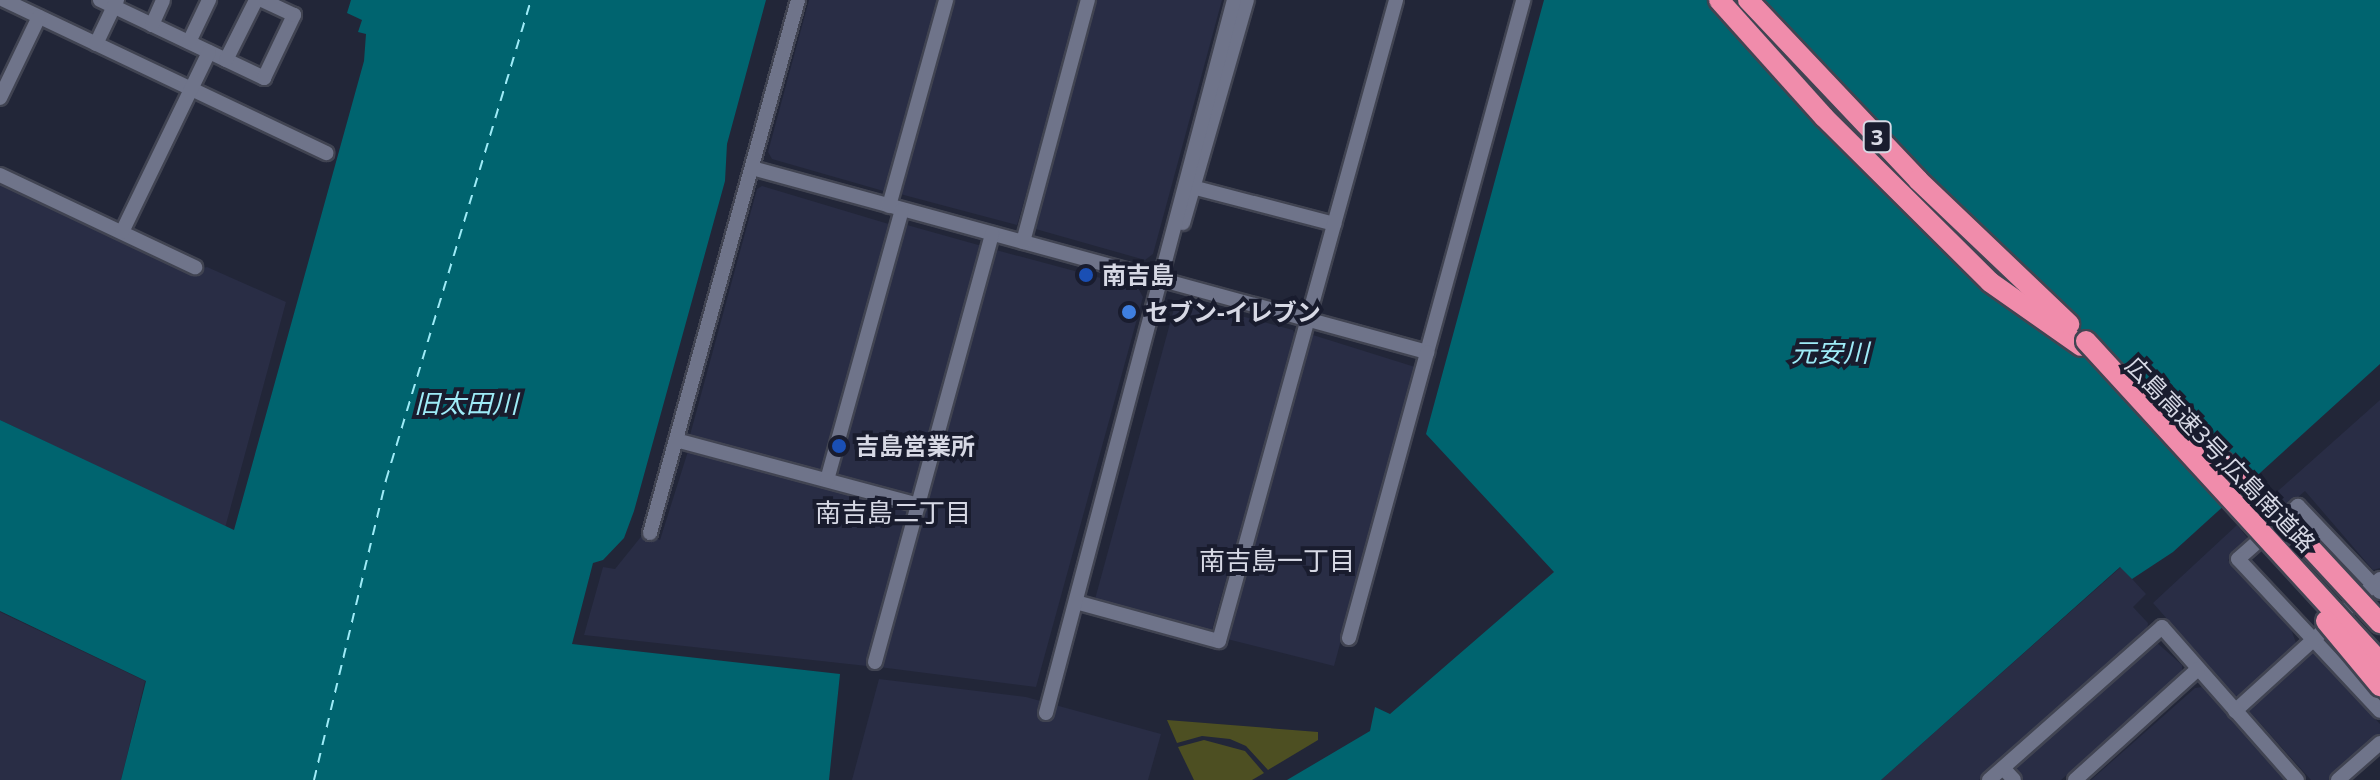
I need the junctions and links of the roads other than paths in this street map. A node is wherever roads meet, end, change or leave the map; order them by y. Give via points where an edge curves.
1 (4, 0) edge
2 (100, 0) edge
3 (163, 0) edge
4 (209, 0) edge
5 (256, 0) edge
6 (262, 0) edge
7 (798, 0) edge
8 (946, 0) edge
9 (1088, 0) edge
10 (1234, 0) edge
11 (1247, 0) edge
12 (1396, 0) edge
13 (1523, 0) edge
14 (1719, 0) edge
15 (1748, 0) edge
16 (1764, 0) edge
17 (116, 3) edge
18 (39, 17) junction
19 (152, 25) junction
20 (189, 42) junction
21 (96, 44) junction
22 (209, 52) junction
23 (226, 60) junction
24 (190, 90) junction
25 (0, 98) edge
26 (326, 153) dead end
27 (752, 168) junction
28 (0, 175) edge
29 (1196, 188) junction
30 (896, 208) junction
31 (1334, 224) junction
32 (122, 232) junction
33 (992, 234) junction
34 (1023, 242) junction
35 (195, 267) dead end
36 (1163, 280) junction
37 (1306, 319) junction
38 (2084, 344) junction
39 (1427, 352) junction
40 (2141, 412) junction
41 (676, 440) junction
42 (827, 480) junction
43 (918, 505) junction
44 (650, 533) dead end
45 (2303, 575) junction
46 (2378, 586) edge
47 (1076, 602) junction
48 (2380, 623) edge
49 (1349, 638) dead end
50 (2314, 639) junction
51 (875, 662) dead end
52 (2380, 662) edge
53 (2198, 669) junction
54 (2380, 686) edge
55 (2235, 711) junction
56 (2380, 711) edge
57 (1046, 713) dead end
58 (2380, 743) edge
59 (2003, 768) junction
60 (1989, 780) edge
61 (2014, 780) edge
62 (2075, 780) edge
63 (2297, 780) edge
64 (2338, 780) edge

1 - 18 street
2 - 17 street
3 - 19 street
4 - 20 street
5 - 23 street
6 - 23 street via 294,15 264,78
7 - 27 street
8 - 30 street
9 - 34 street
10 - 36 street
11 - 29 street
12 - 31 street
13 - 39 street
14 - 38 highway via 1824,117 1990,282
15 - 38 highway, 広島高速3号;広島南道路 / 3
16 - 38 highway via 1998,241
17 - 19 street
17 - 21 street
18 - 21 street
18 - 25 street
19 - 20 street
20 - 22 street
21 - 24 street
22 - 23 street
22 - 24 street
24 - 26 street
24 - 32 street
27 - 30 street
27 - 41 street
28 - 32 street
29 - 31 street
29 - 36 street
30 - 33 street
30 - 42 street
31 - 37 street
32 - 35 street
33 - 34 street
33 - 43 street
34 - 36 street
36 - 37 street
36 - 47 street
37 - 39 street
37 - 47 street via 1219,641
38 - 40 highway, 広島高速3号;広島南道路 / 3
38 - 45 highway, 広島高速3号;広島南道路 / 3, bridge
38 - 48 highway, bridge via 2198,436
39 - 49 street
40 - 45 highway, 広島高速3号;広島南道路 / 3, bridge
40 - 54 highway, bridge
41 - 42 street
41 - 44 street
42 - 43 street
43 - 51 street
45 - 52 highway, 3, bridge
46 - 50 street
46 - 50 street via 2298,506 2238,559
47 - 57 street
50 - 55 street
50 - 56 street
53 - 55 street
53 - 59 street via 2162,627
53 - 62 street
55 - 63 street
58 - 64 street
59 - 60 street
59 - 61 street

